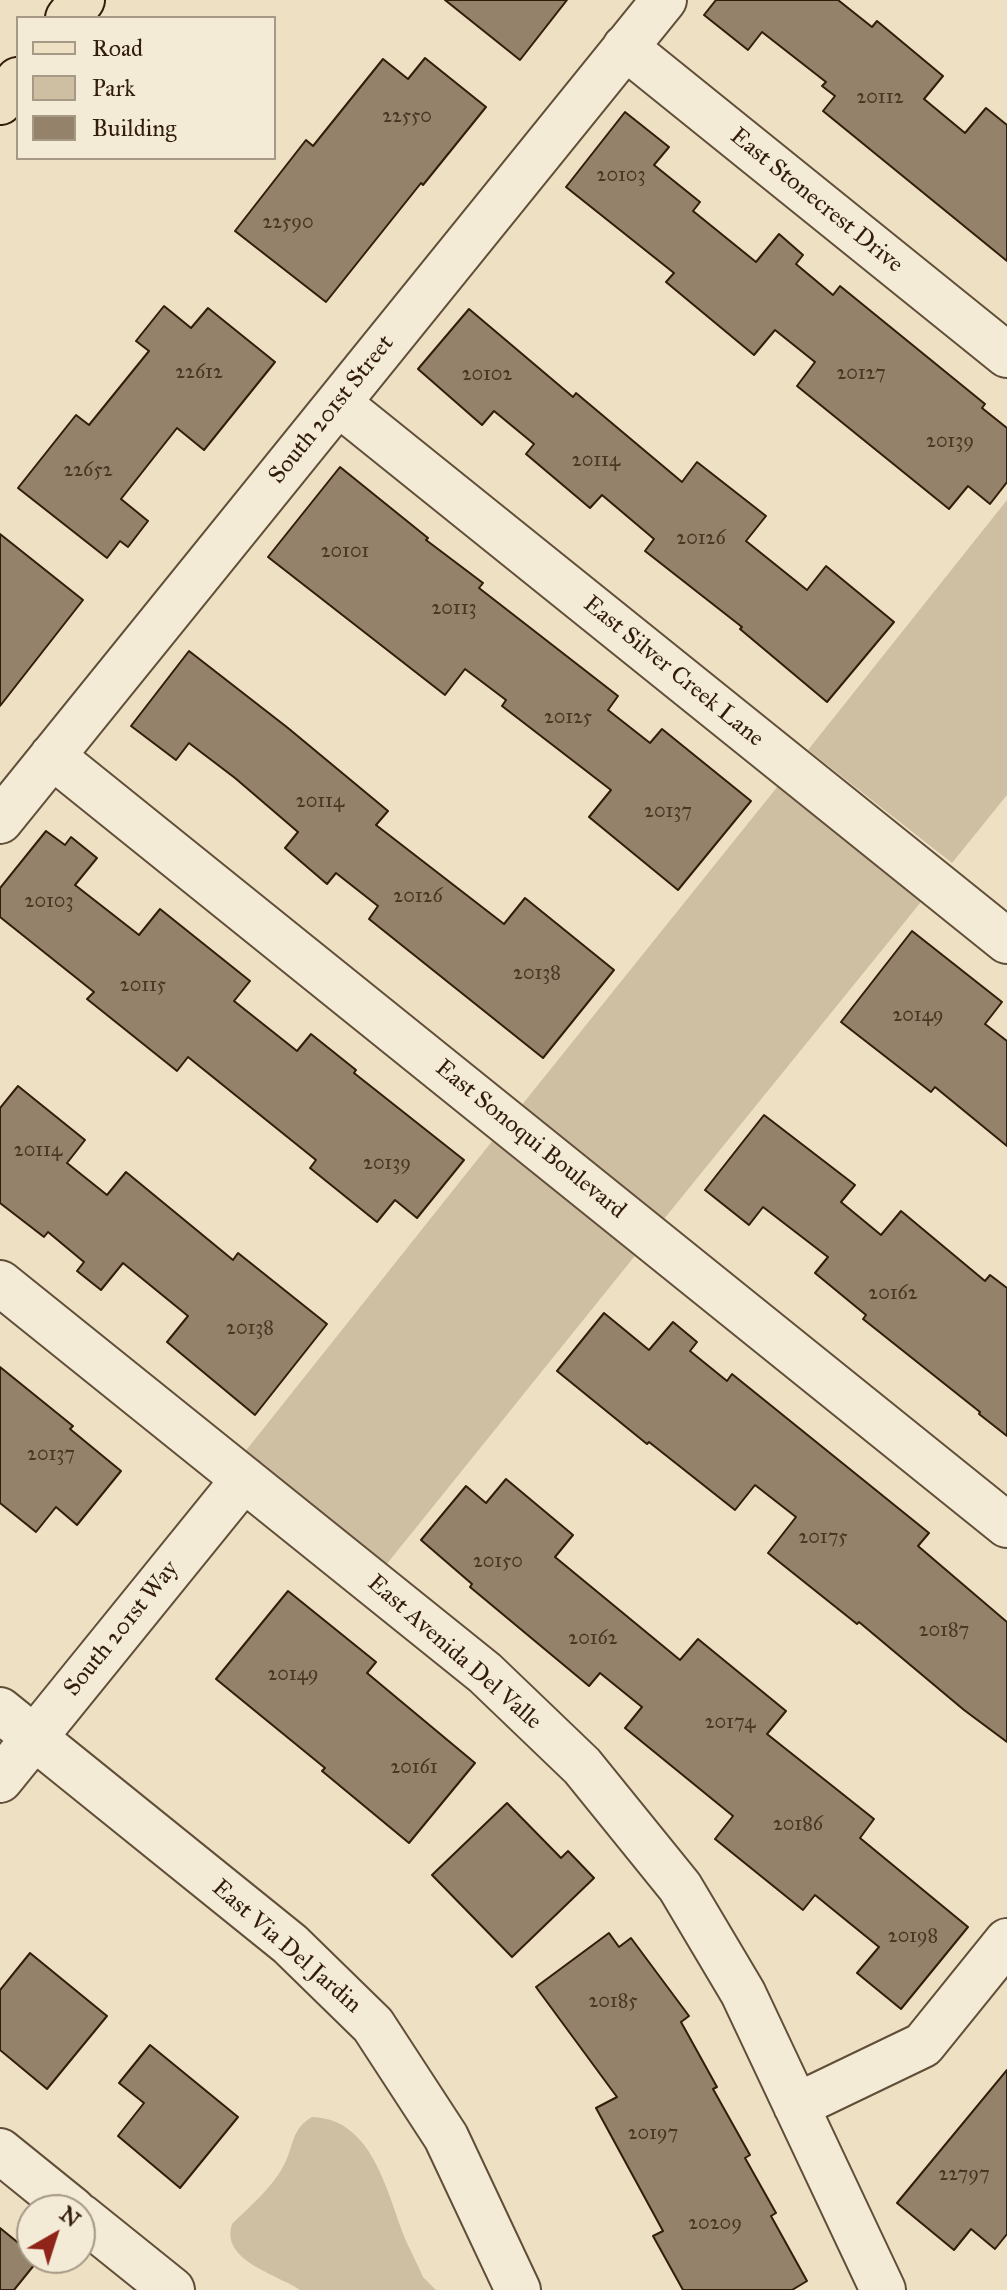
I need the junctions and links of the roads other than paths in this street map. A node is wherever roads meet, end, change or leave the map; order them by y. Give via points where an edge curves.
1 (82, 0) edge
2 (664, 0) edge
3 (70, 16) edge
4 (625, 47) junction
5 (16, 82) edge
6 (0, 102) edge
7 (1007, 355) edge
8 (338, 403) junction
9 (52, 756) junction
10 (0, 821) edge
11 (1007, 941) edge
12 (0, 1283) edge
13 (244, 1479) junction
14 (1007, 1525) edge
15 (0, 1710) edge
16 (34, 1737) junction
17 (0, 1780) edge
18 (1007, 1941) edge
19 (796, 2106) junction
20 (0, 2151) edge
21 (53, 2194) edge
22 (96, 2229) edge
23 (172, 2290) edge
24 (518, 2290) edge
25 (883, 2290) edge

1 - 3 main road
2 - 4 street, South 201st Street
4 - 7 street, East Stonecrest Drive
4 - 8 street, South 201st Street
5 - 6 main road
8 - 9 street, South 201st Street
8 - 11 street, East Silver Creek Lane
9 - 10 street, South 201st Street
9 - 14 street, East Sonoqui Boulevard
12 - 13 street, East Avenida Del Valle
13 - 16 street, South 201st Way
13 - 19 street, East Avenida Del Valle via 485,1673 582,1766 680,1887 743,1993
15 - 16 street, East Via Del Jardin
16 - 17 street, South 201st Way
16 - 24 street, East Via Del Jardin via 290,1944 373,2025 446,2137
18 - 19 street via 923,2045
19 - 25 street, East Avenida Del Valle
20 - 21 street
22 - 23 street

